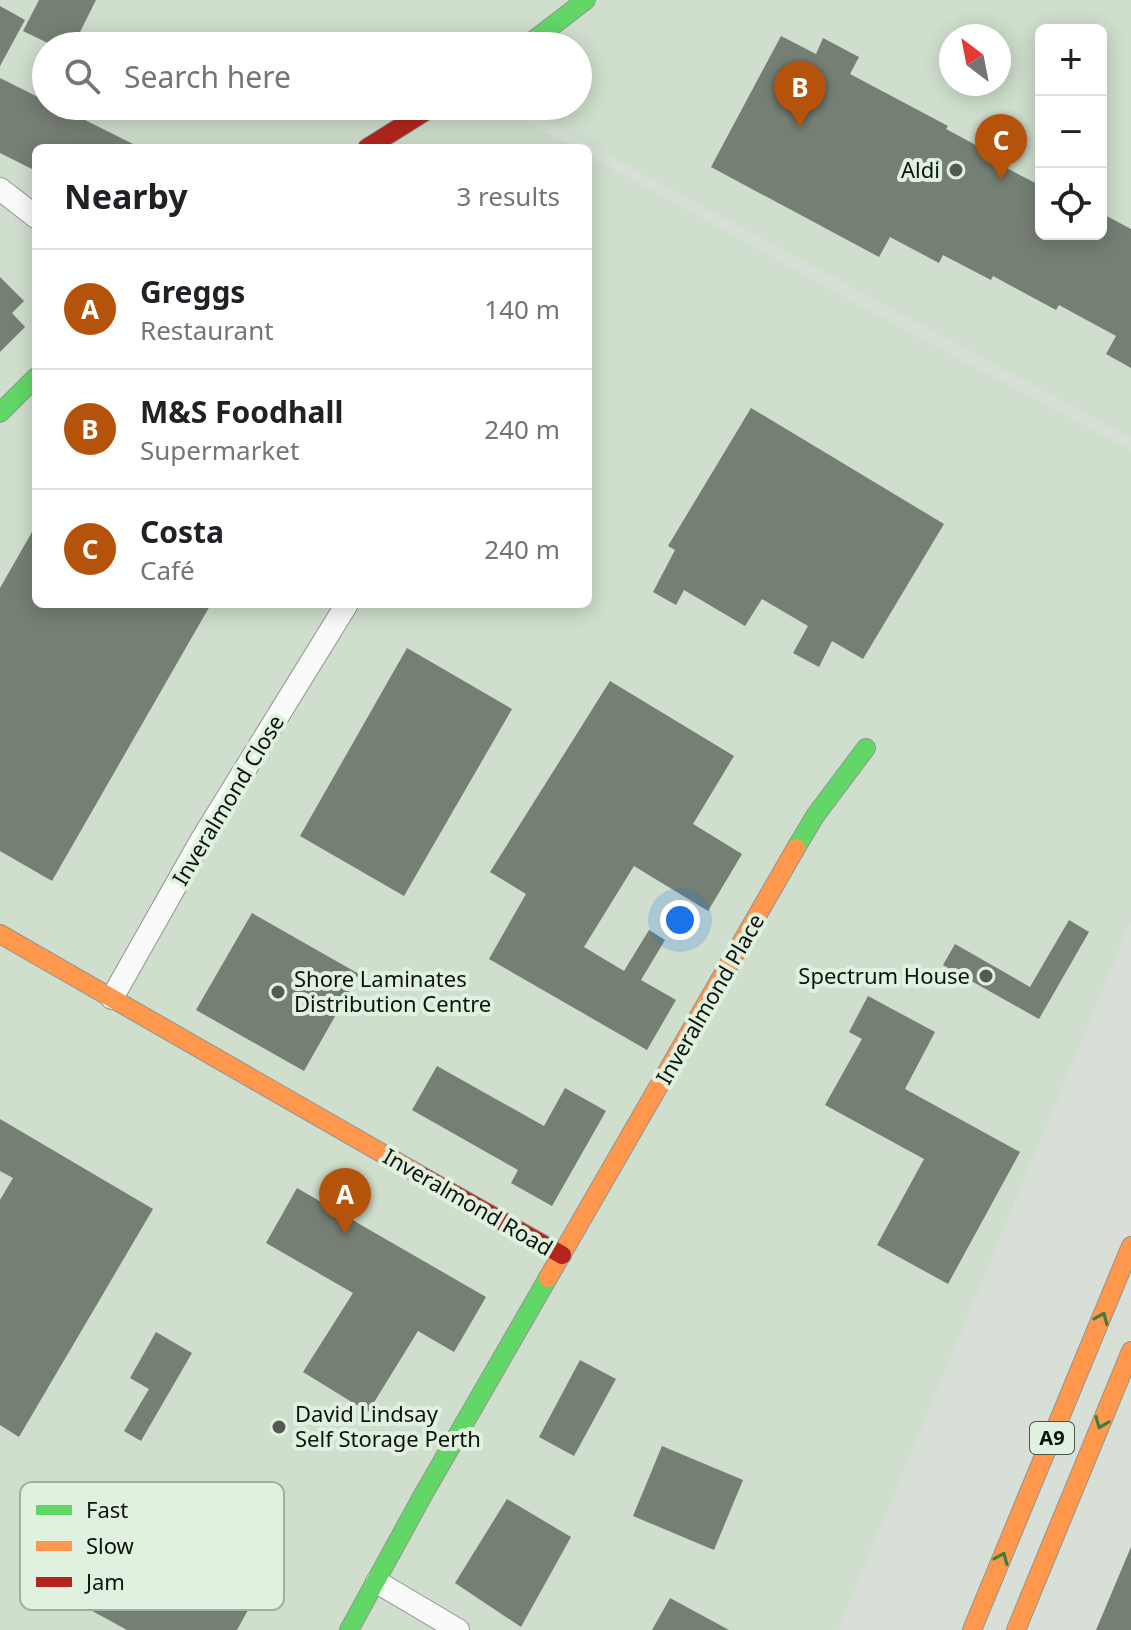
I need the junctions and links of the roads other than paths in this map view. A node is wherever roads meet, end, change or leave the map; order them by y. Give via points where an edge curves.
1 (586, 0) edge
2 (544, 32) edge
3 (412, 120) edge
4 (373, 144) edge
5 (0, 189) edge
6 (32, 214) edge
7 (32, 381) edge
8 (0, 413) edge
9 (345, 608) edge
10 (866, 748) dead end
11 (0, 934) edge
12 (112, 998) junction
13 (1131, 1246) edge
14 (562, 1255) junction
15 (1131, 1351) edge
16 (377, 1582) junction
17 (349, 1630) edge
18 (458, 1630) edge
19 (972, 1630) edge
20 (1016, 1630) edge

1 - 2 main road
3 - 4 main road
5 - 6 street
7 - 8 main road
9 - 12 street, Inveralmond Close via 202,839
10 - 14 main road, Inveralmond Place via 815,816
11 - 12 main road, Inveralmond Road
12 - 14 main road, Inveralmond Road
19 -> 13 main road, A9
14 - 16 main road, Inveralmond Road
15 -> 20 main road, A9
16 - 17 main road, Inveralmond Road
16 - 18 street

